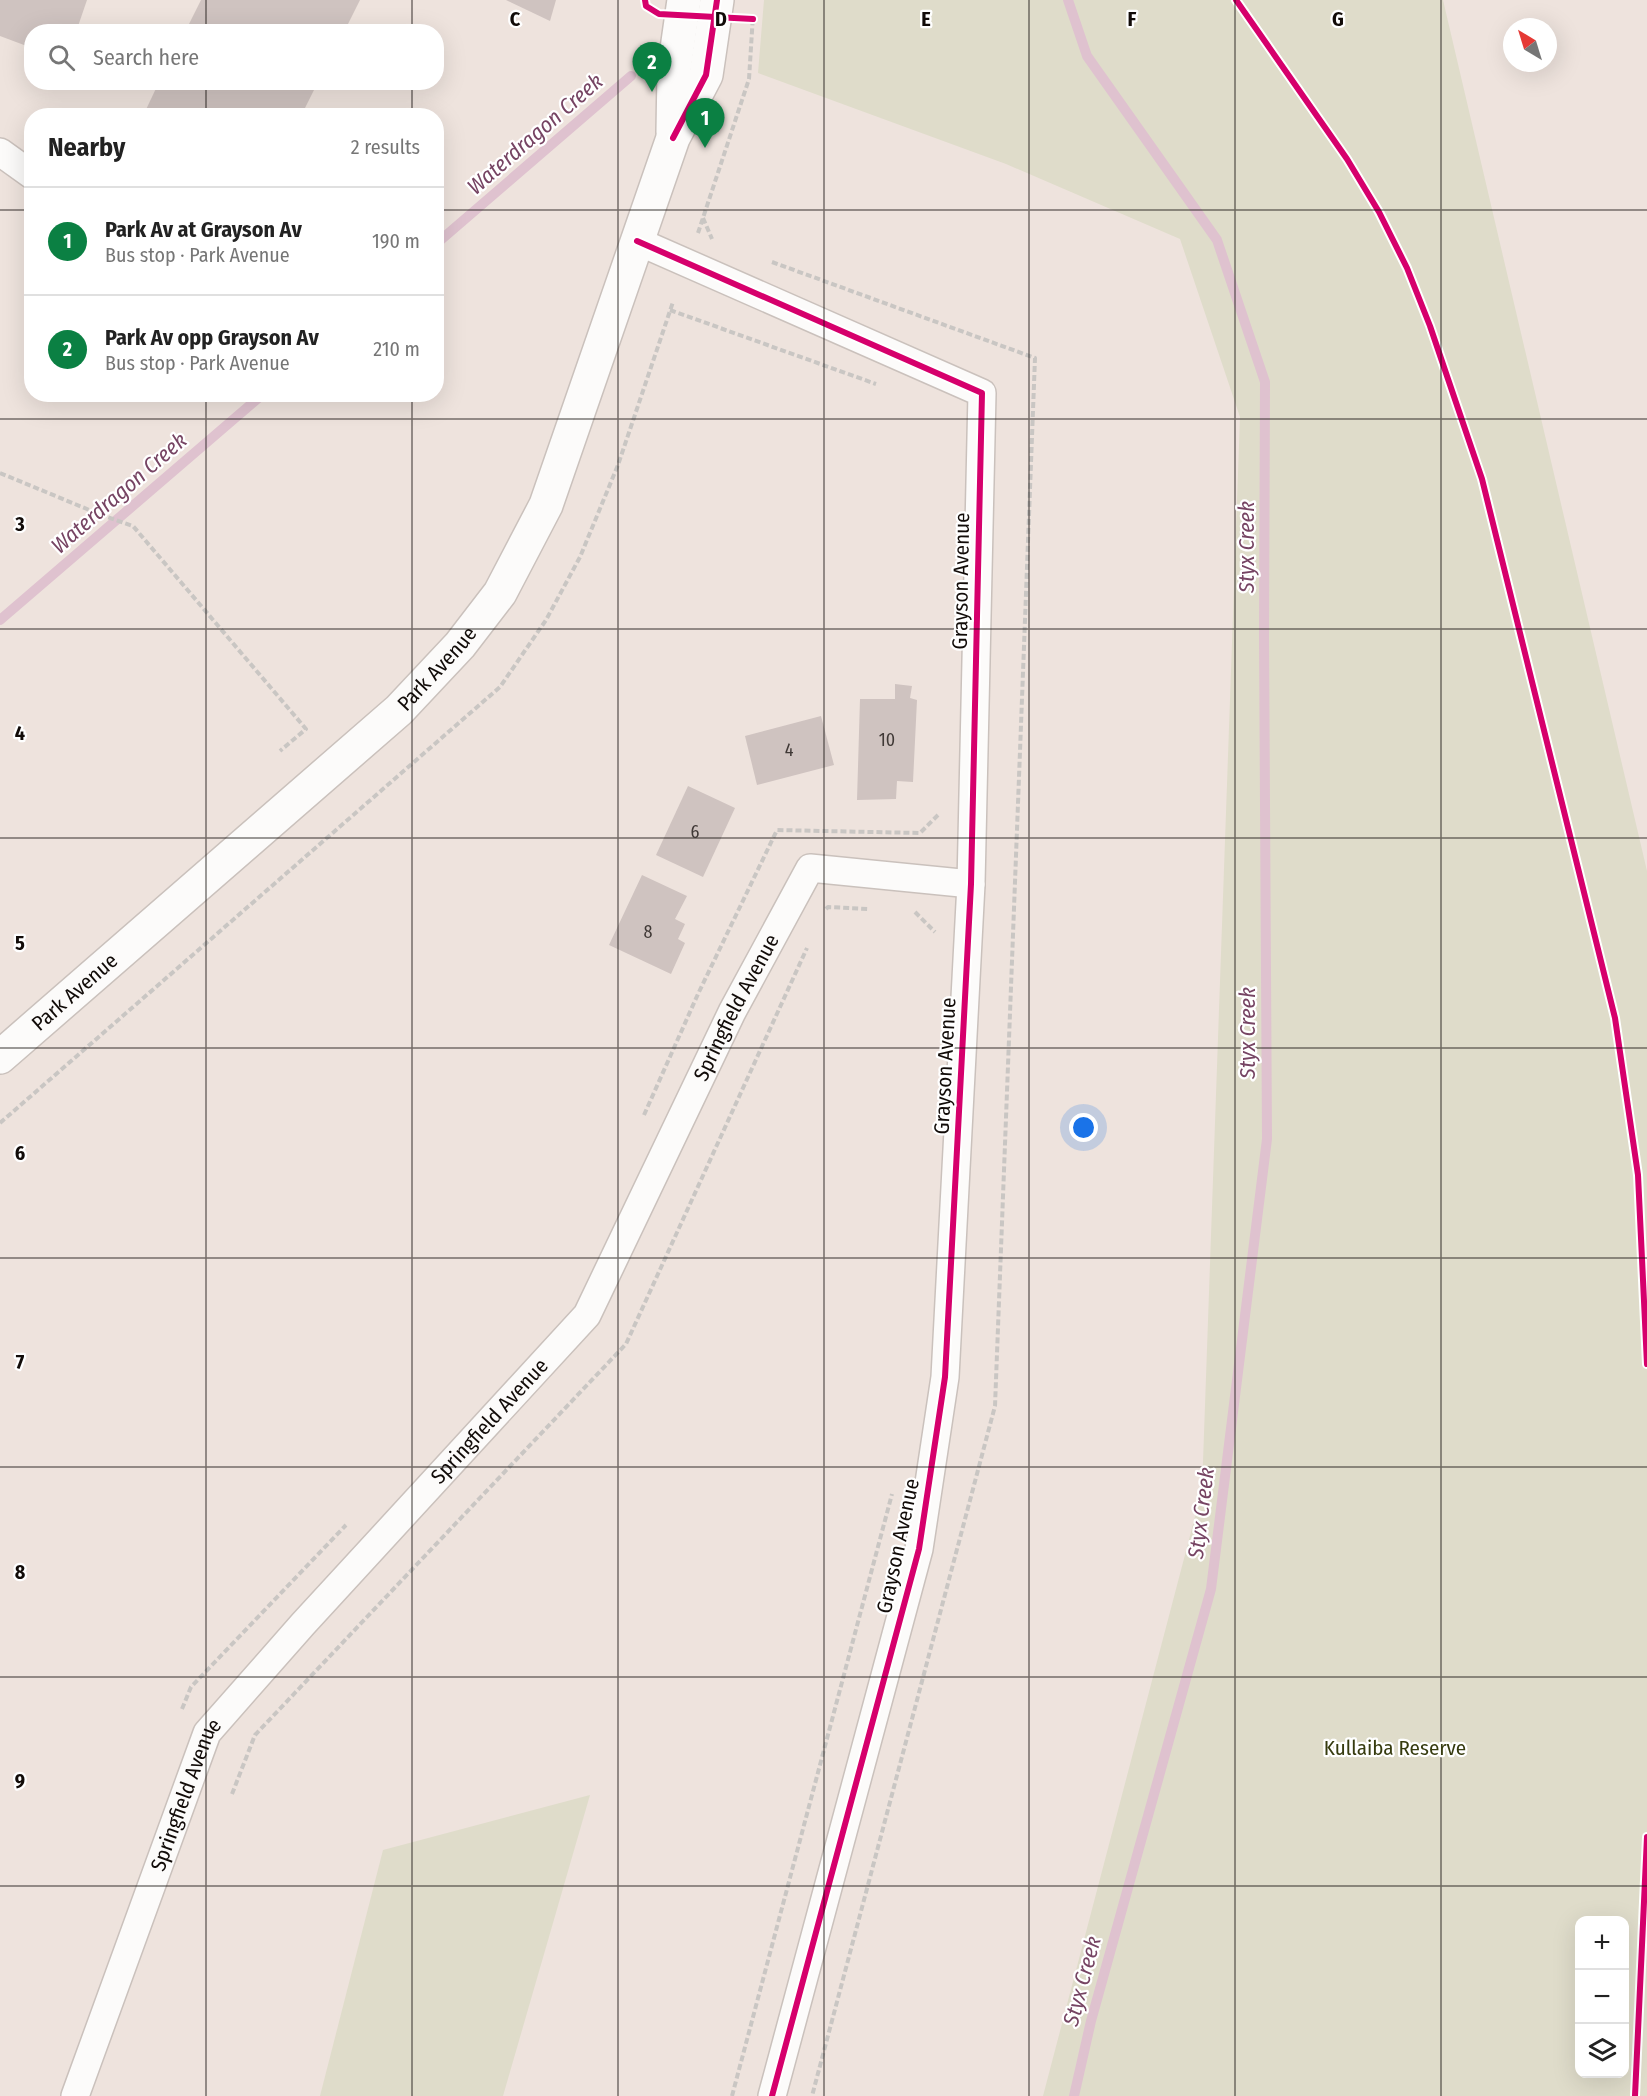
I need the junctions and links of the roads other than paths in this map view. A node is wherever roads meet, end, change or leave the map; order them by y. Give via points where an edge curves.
1 (684, 0) edge
2 (716, 9) edge
3 (673, 138) junction
4 (0, 152) edge
5 (24, 169) edge
6 (637, 242) junction
7 (971, 884) junction
8 (0, 1057) edge
9 (75, 2096) edge
10 (772, 2096) edge

1 - 3 main road, Park Avenue via 674,70
2 - 3 main road, Park Avenue via 706,75
3 - 6 main road, Park Avenue
4 - 5 street
6 - 7 street, Grayson Avenue via 982,393
6 - 8 main road, Park Avenue via 546,505 500,593 460,645 399,710
7 - 9 street, Springfield Avenue via 810,868 732,1012 587,1315 207,1732
7 - 10 street, Grayson Avenue via 945,1377 919,1549

